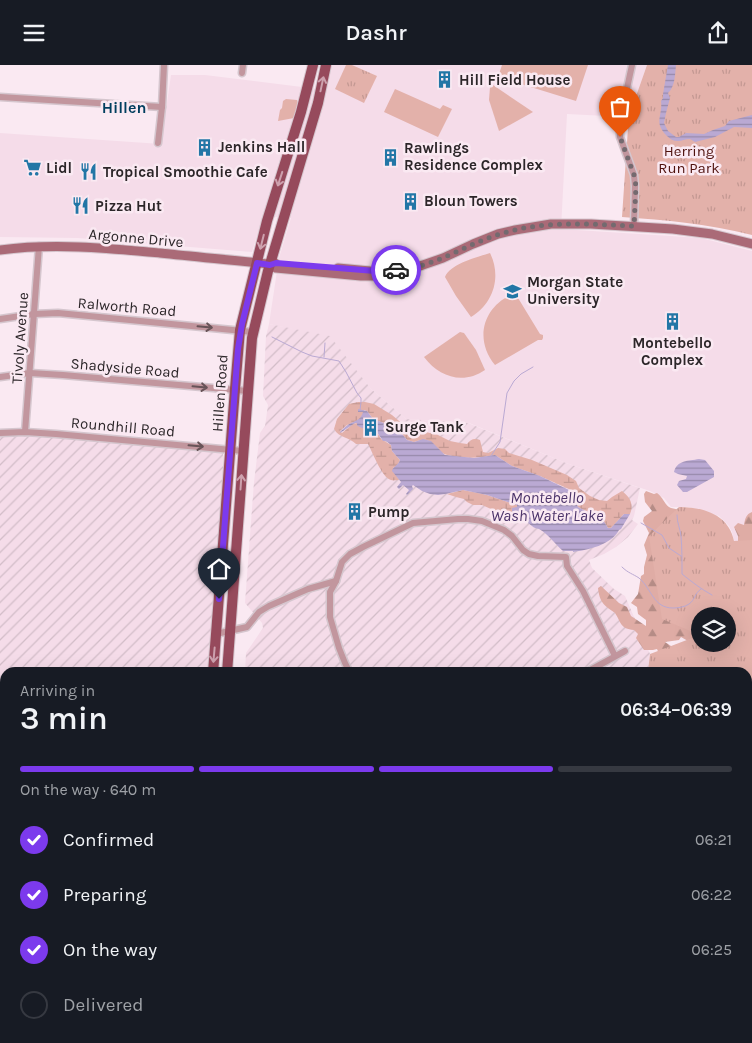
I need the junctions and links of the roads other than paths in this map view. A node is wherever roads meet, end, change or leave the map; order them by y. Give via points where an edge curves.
1 (164, 65) edge
2 (243, 65) edge
3 (313, 65) edge
4 (326, 65) edge
5 (632, 65) edge
6 (242, 73) dead end
7 (0, 97) edge
8 (305, 99) junction
9 (318, 103) junction
10 (162, 107) junction
11 (158, 143) dead end
12 (286, 159) junction
13 (300, 164) junction
14 (634, 226) junction
15 (752, 244) edge
16 (39, 246) junction
17 (0, 250) edge
18 (257, 263) junction
19 (270, 265) junction
20 (34, 314) junction
21 (0, 319) edge
22 (240, 330) junction
23 (253, 332) junction
24 (30, 373) junction
25 (0, 377) edge
26 (235, 389) junction
27 (248, 391) junction
28 (25, 432) junction
29 (0, 433) edge
30 (230, 449) junction
31 (243, 451) junction
32 (336, 581) junction
33 (231, 630) junction
34 (216, 634) junction
35 (625, 651) dead end
36 (615, 656) junction
37 (213, 667) edge
38 (228, 667) edge
39 (347, 667) edge
40 (596, 667) edge

1 - 10 street
2 - 6 street
3 - 8 main road, Hillen Road
9 -> 4 main road, Hillen Road
5 - 14 street via 620,121 620,137 636,186
7 - 10 street
8 - 9 main road
8 - 12 main road, Hillen Road
9 - 13 main road, Hillen Road
10 - 11 street
12 - 13 main road
12 -> 18 main road, Hillen Road
13 - 19 main road, Hillen Road
14 - 15 main road, Argonne Drive via 712,234
14 - 19 main road, Argonne Drive via 571,223 515,230 408,269 375,271
16 - 17 main road, Argonne Drive
16 - 18 main road, Argonne Drive via 112,249
16 - 20 street, Tivoly Avenue
18 - 19 main road, Argonne Drive
18 - 22 main road, Hillen Road
19 - 23 main road, Hillen Road
20 - 21 street, Ralworth Road
20 -> 22 street, Ralworth Road
20 - 24 street, Tivoly Avenue
22 - 23 street, Ralworth Road
22 - 26 main road, Hillen Road
23 - 27 main road, Hillen Road
24 - 25 street, Shadyside Road
24 -> 26 street, Shadyside Road
24 - 28 street, Tivoly Avenue
26 - 27 street, Shadyside Road
26 - 30 main road, Hillen Road
27 - 31 main road, Hillen Road
28 - 29 street, Roundhill Road
28 -> 30 street, Roundhill Road
30 - 31 street, Roundhill Road
30 - 34 main road, Hillen Road
33 -> 31 main road, Hillen Road
32 - 33 street via 269,606 259,612 247,627
32 - 36 street via 340,566 350,554 410,524 458,519 482,521 507,532 529,554 566,557 567,566
32 - 39 street via 330,592 330,617
33 - 34 street
33 - 38 main road, Hillen Road
34 -> 37 main road, Hillen Road
35 - 36 street
36 - 40 street

